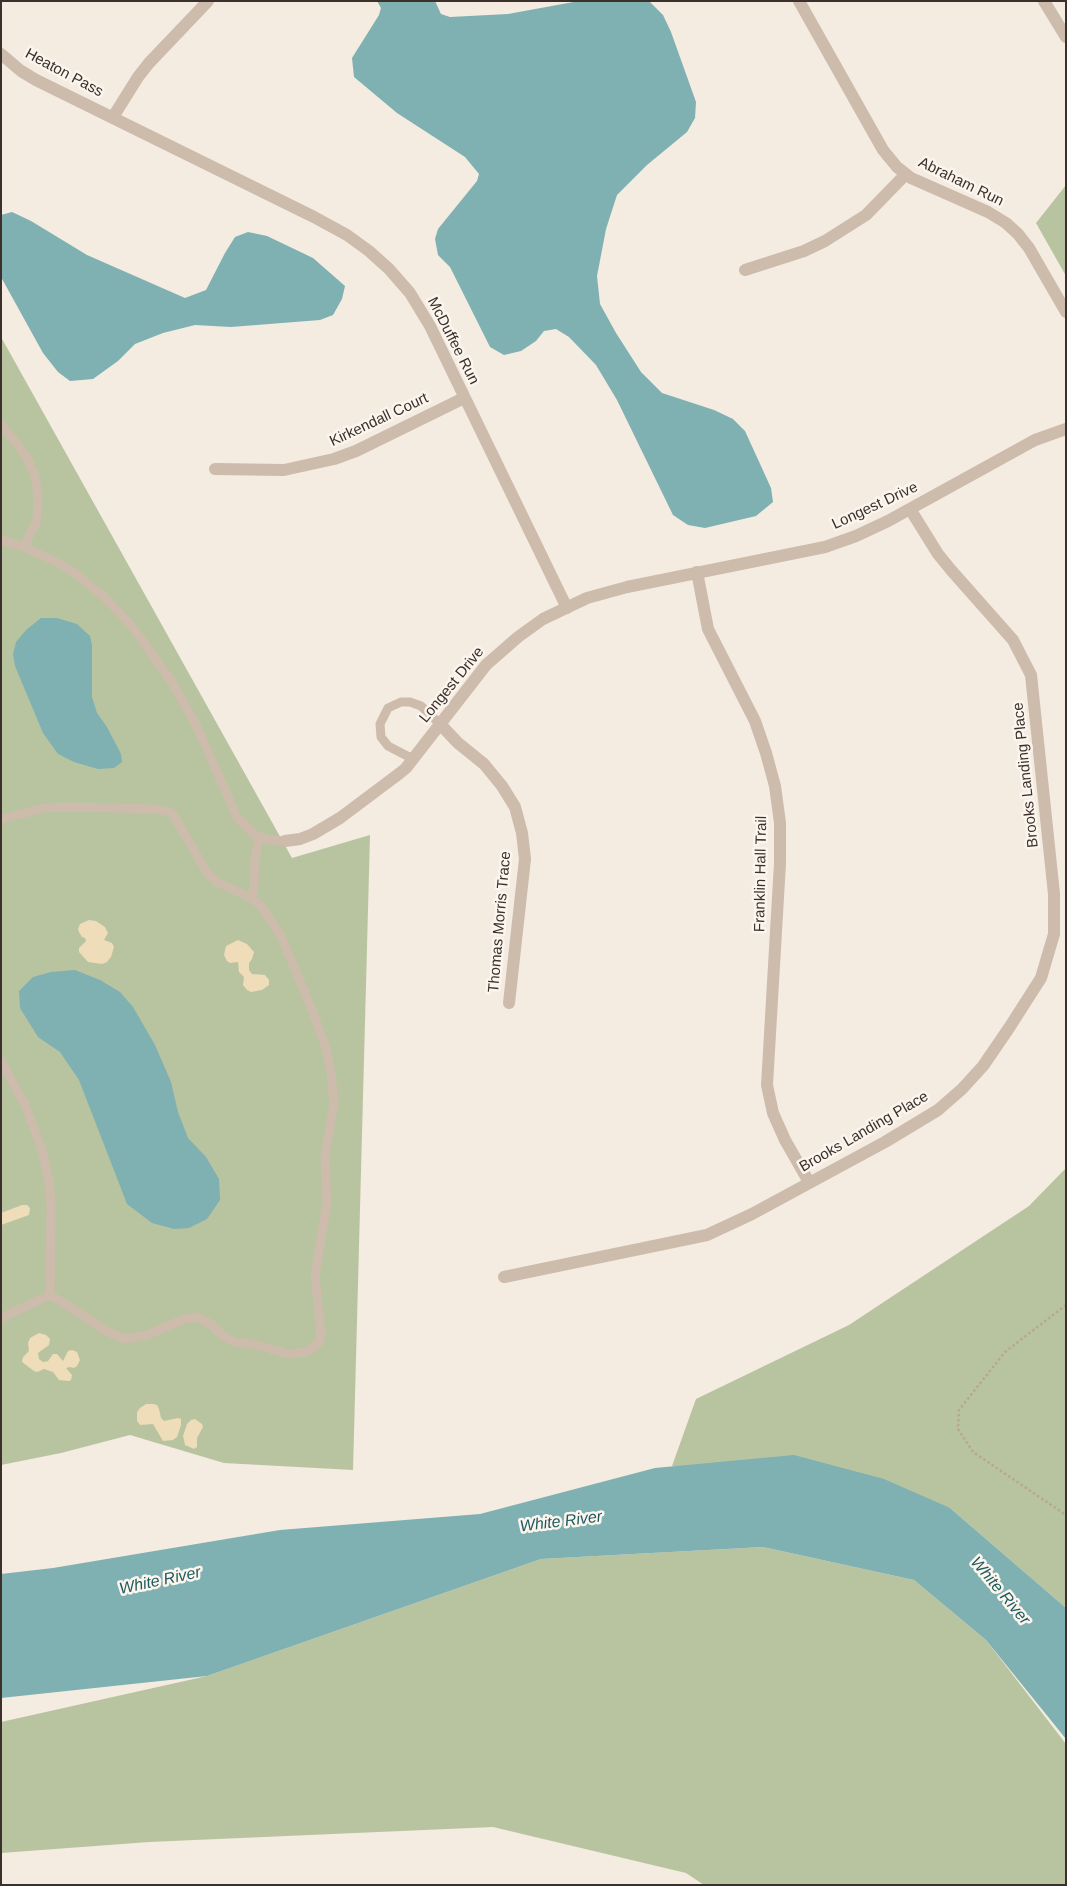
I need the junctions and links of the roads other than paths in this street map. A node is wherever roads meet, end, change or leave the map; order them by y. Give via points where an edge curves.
1 (208, 1) edge
2 (799, 1) edge
3 (1044, 1) edge
4 (1066, 38) edge
5 (1, 54) edge
6 (113, 118) junction
7 (906, 174) junction
8 (745, 270) dead end
9 (1066, 312) edge
10 (464, 398) junction
11 (1, 424) edge
12 (1066, 429) edge
13 (215, 469) dead end
14 (910, 509) junction
15 (1, 540) edge
16 (24, 546) junction
17 (698, 572) junction
18 (567, 608) junction
19 (440, 724) junction
20 (412, 759) junction
21 (1, 819) edge
22 (258, 836) junction
23 (285, 842) joint
24 (250, 898) junction
25 (510, 1003) dead end
26 (1, 1061) edge
27 (809, 1182) junction
28 (504, 1277) dead end
29 (50, 1296) junction
30 (1, 1318) edge

1 - 6 street via 138,76
2 - 7 street, Abraham Run via 883,150
3 - 4 street
5 - 6 street, Heaton Pass via 36,80
6 - 10 street, McDuffee Run via 314,217 369,251 410,293 430,326
7 - 8 street via 866,215 825,242
7 - 9 street, Abraham Run via 1006,223 1029,248
10 - 13 street, Kirkendall Court via 334,459 284,470
10 - 18 street, McDuffee Run
11 - 16 lane via 27,457 35,476 37,520
12 - 14 street, Longest Drive via 1035,440
14 - 17 street, Longest Drive via 856,536 825,547
14 - 27 street, Brooks Landing Place via 938,554 1013,640 1031,675 1054,894 1054,934 1041,978 983,1066 962,1089 885,1142
15 - 16 lane, Longest Drive
16 - 22 lane, Longest Drive via 75,573 131,625 172,682 237,817
17 - 18 street, Longest Drive via 627,587 587,598
17 - 27 street, Franklin Hall Trail via 708,629 755,720 774,786 780,823 780,863 767,1085 773,1113
18 - 19 street, Longest Drive via 524,632 486,665
19 - 20 street, Longest Drive
19 - 20 lane via 416,704 401,702 388,708 380,724 381,737 388,746
19 - 25 street, Thomas Morris Trace via 484,764 502,786 515,807 522,833 525,859
20 - 23 street, Longest Drive via 406,768 340,818 313,834
21 - 24 lane via 44,808 164,810 177,820 208,874
22 - 23 lane, Longest Drive
22 - 24 lane via 254,889
24 - 29 lane via 263,909 281,936 326,1048 331,1074 334,1103 324,1157 328,1202 315,1275 319,1342 305,1352 280,1353 234,1342 198,1318 184,1319 147,1335 125,1339 104,1330
26 - 29 lane via 25,1105 42,1150 49,1182 52,1205
27 - 28 street, Brooks Landing Place via 707,1236
29 - 30 lane

